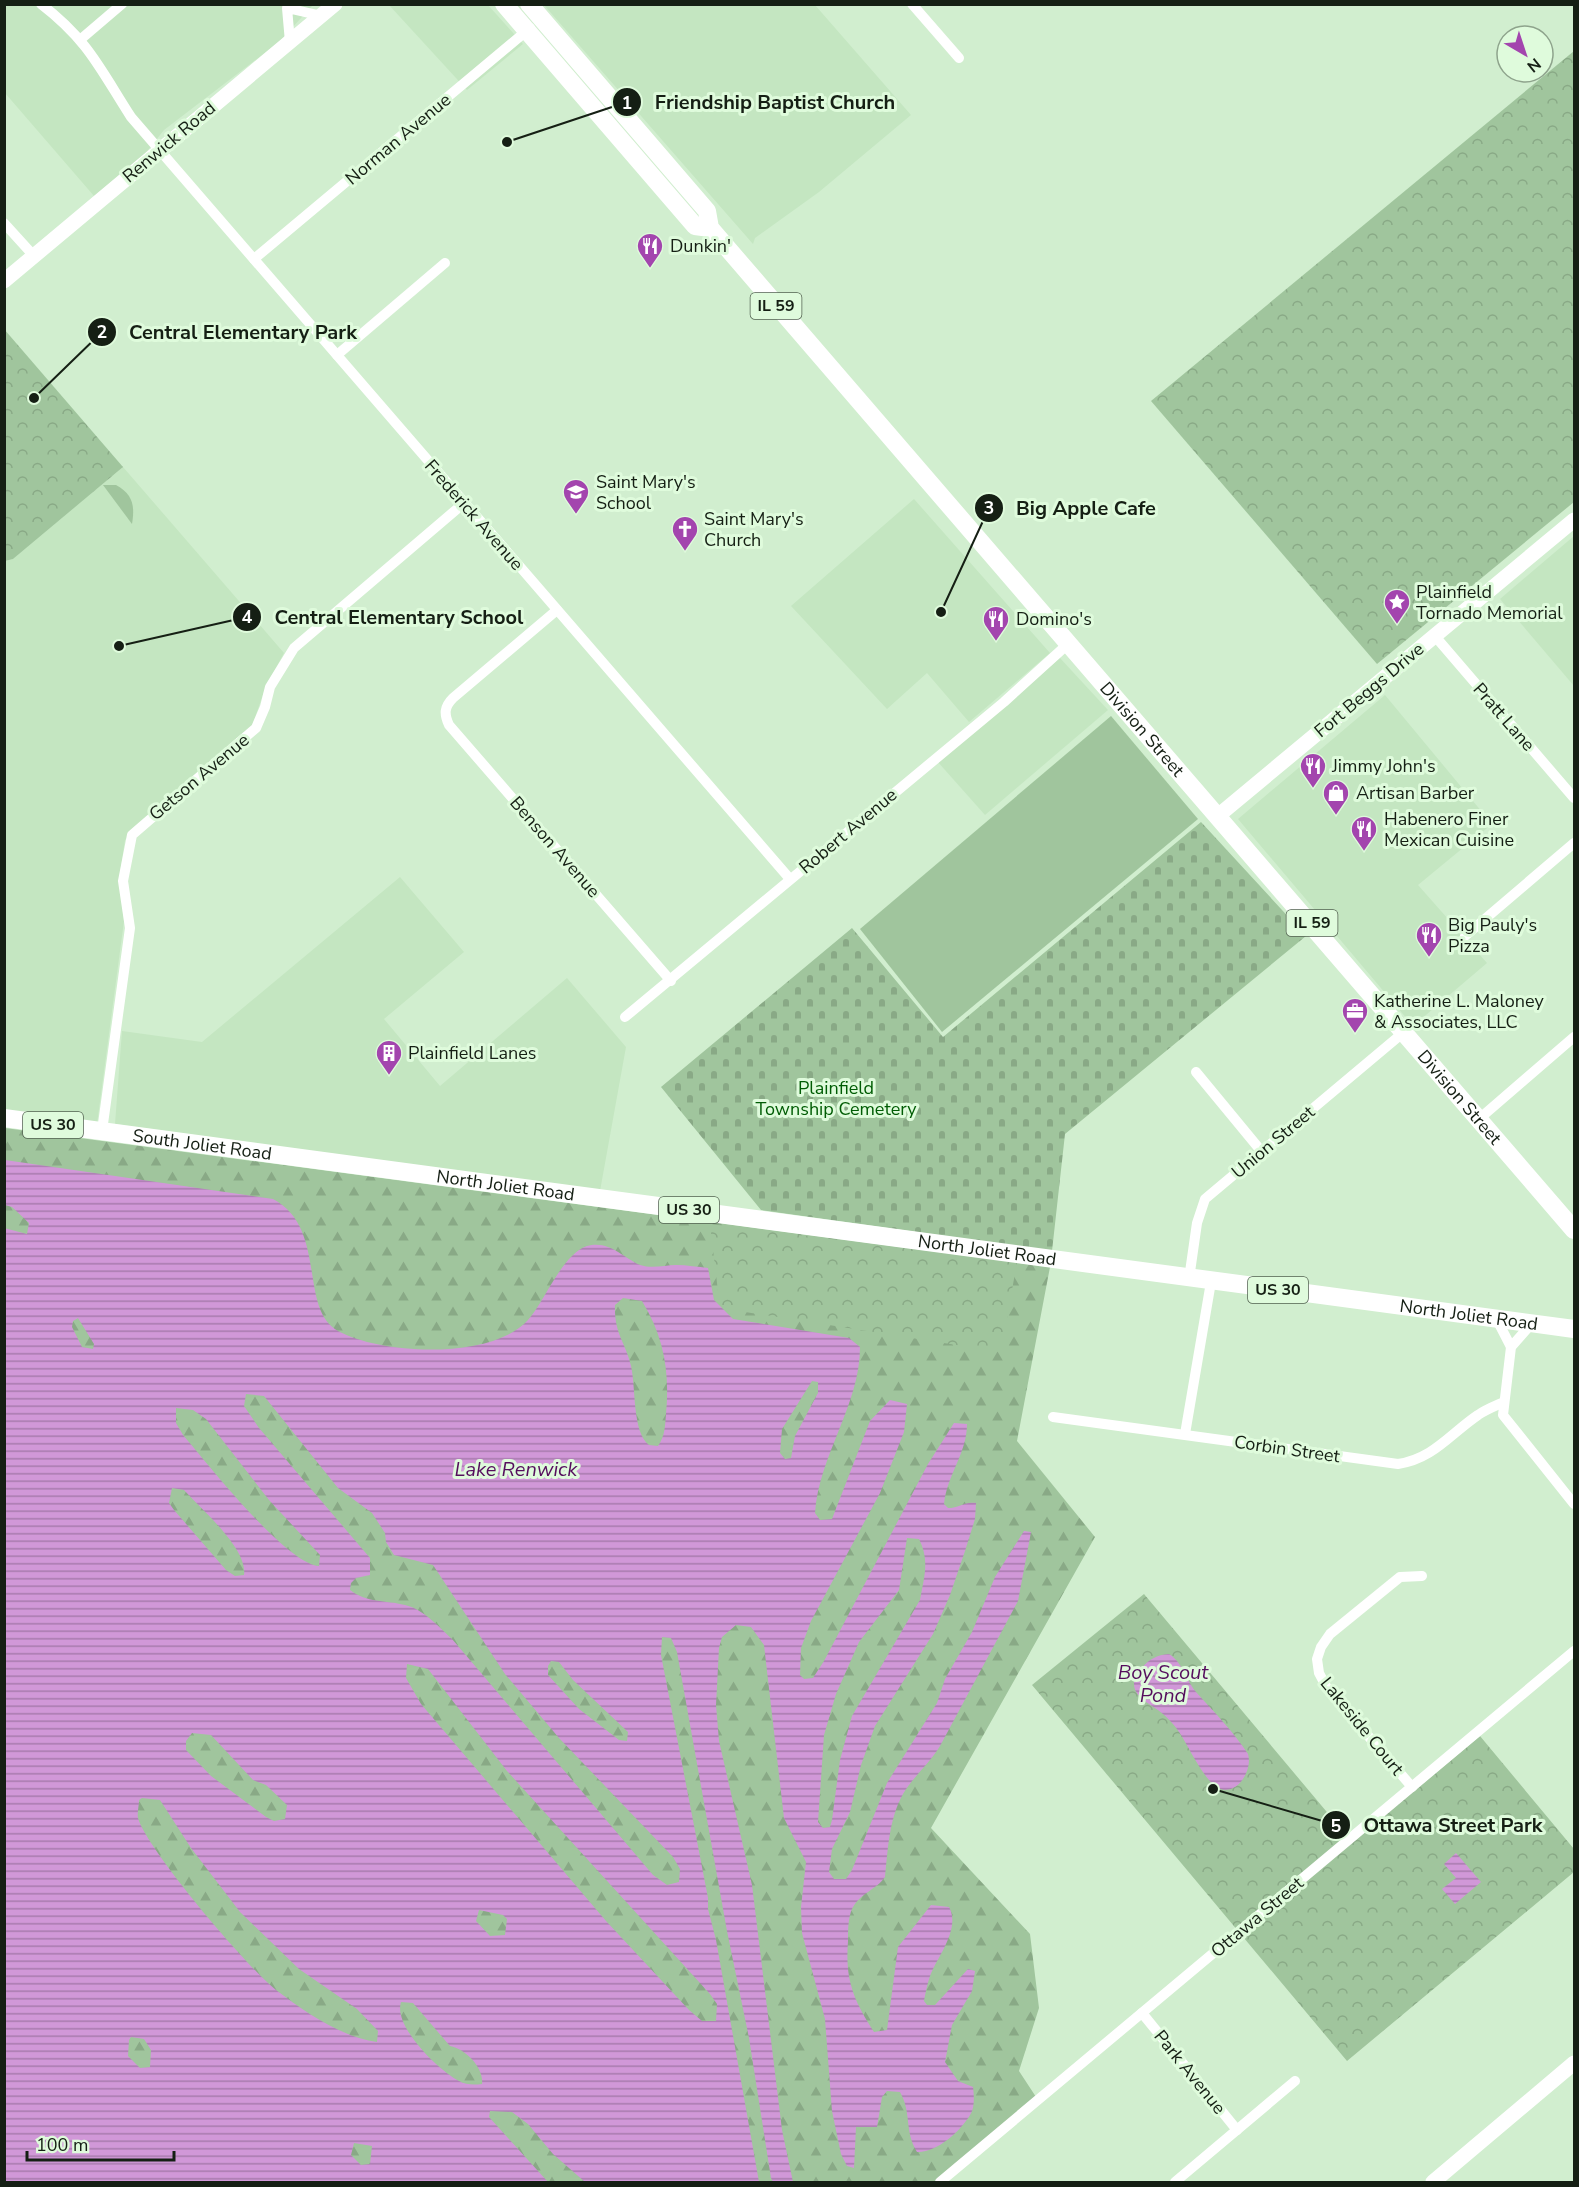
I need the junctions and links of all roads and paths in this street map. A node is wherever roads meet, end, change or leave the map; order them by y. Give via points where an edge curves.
1 (41, 4) edge
2 (122, 4) edge
3 (335, 4) edge
4 (504, 4) edge
5 (529, 4) edge
6 (912, 4) edge
7 (285, 6) edge
8 (322, 16) junction
9 (542, 19) junction
10 (527, 31) junction
11 (81, 39) junction
12 (290, 42) junction
13 (959, 58) dead end
14 (159, 150) junction
15 (4, 223) edge
16 (710, 228) junction
17 (34, 256) junction
18 (254, 259) junction
19 (444, 263) dead end
20 (4, 281) edge
21 (337, 355) junction
22 (464, 503) junction
23 (1575, 520) edge
24 (557, 610) junction
25 (1434, 635) junction
26 (1069, 644) junction
27 (1575, 798) edge
28 (1219, 815) junction
29 (1575, 843) edge
30 (790, 879) junction
31 (1465, 936) dead end
32 (671, 981) junction
33 (626, 1017) dead end
34 (1404, 1032) junction
35 (1575, 1037) edge
36 (1196, 1072) dead end
37 (4, 1118) edge
38 (1479, 1119) junction
39 (102, 1131) junction
40 (1262, 1152) junction
41 (400, 1172) joint
42 (1575, 1230) edge
43 (1189, 1279) junction
44 (1211, 1282) junction
45 (1496, 1318) junction
46 (1533, 1322) junction
47 (1574, 1328) edge
48 (1511, 1347) junction
49 (1504, 1402) junction
50 (1053, 1417) dead end
51 (1185, 1434) junction
52 (1575, 1504) edge
53 (1422, 1576) dead end
54 (1575, 1651) edge
55 (1412, 1787) junction
56 (1142, 2013) junction
57 (1575, 2063) edge
58 (1295, 2081) dead end
59 (1237, 2130) junction
60 (940, 2182) edge
61 (1176, 2182) edge
62 (1436, 2182) edge

1 - 11 street, Frederick Avenue
2 - 11 street
3 - 8 street, Renwick Road
4 - 10 main road, Division Street / IL 59
5 - 9 main road, Division Street / IL 59
6 - 13 street
7 - 8 street
7 - 12 street
8 - 12 street, Renwick Road
9 - 10 street, Norman Avenue
9 - 16 main road, Division Street / IL 59 via 707,211
10 - 16 main road, Division Street / IL 59 via 695,226
10 - 18 street, Norman Avenue
11 - 14 street, Frederick Avenue via 131,117
12 - 14 street, Renwick Road
14 - 17 street, Renwick Road
14 - 18 street, Frederick Avenue
15 - 17 street
16 - 26 main road, Division Street / IL 59
17 - 20 street, Renwick Road
18 - 21 street, Frederick Avenue
19 - 21 street
21 - 22 street, Frederick Avenue
22 - 24 street, Frederick Avenue
22 - 39 street, Getson Avenue via 294,648 270,687 256,728 132,836 123,881 130,928
23 - 25 street, Fort Beggs Drive
24 - 30 street, Frederick Avenue
24 - 32 street, Benson Avenue via 453,698 445,710 449,725
25 - 27 street, Pratt Lane
25 - 28 street, Fort Beggs Drive
26 - 28 main road, Division Street / IL 59
26 - 30 street, Robert Avenue
28 - 34 main road, Division Street / IL 59
29 - 31 street
30 - 32 street, Robert Avenue
32 - 33 street, Robert Avenue
34 - 38 main road, Division Street / IL 59
34 - 40 street, Union Street
35 - 38 street
36 - 40 street
37 - 39 main road, South Joliet Road / US 30
38 - 42 main road, Division Street / IL 59
39 - 41 main road, South Joliet Road / US 30
40 - 43 street, Union Street via 1205,1199 1197,1223
41 - 43 main road, North Joliet Road / US 30
43 - 44 main road, North Joliet Road / US 30
44 - 45 main road, North Joliet Road / US 30
44 - 51 street
45 - 46 main road, North Joliet Road / US 30
45 - 48 street
46 - 47 main road, North Joliet Road / US 30
46 - 48 street
48 - 49 street
49 - 51 street, Corbin Street via 1479,1414 1431,1454 1398,1464
49 - 52 street via 1506,1420
50 - 51 street, Corbin Street
53 - 55 street, Lakeside Court via 1400,1577 1330,1634 1317,1659 1327,1688
54 - 55 street, Ottawa Street
55 - 56 street, Ottawa Street
56 - 59 street, Park Avenue
56 - 60 street, Ottawa Street
57 - 62 street
58 - 59 street
59 - 61 street

